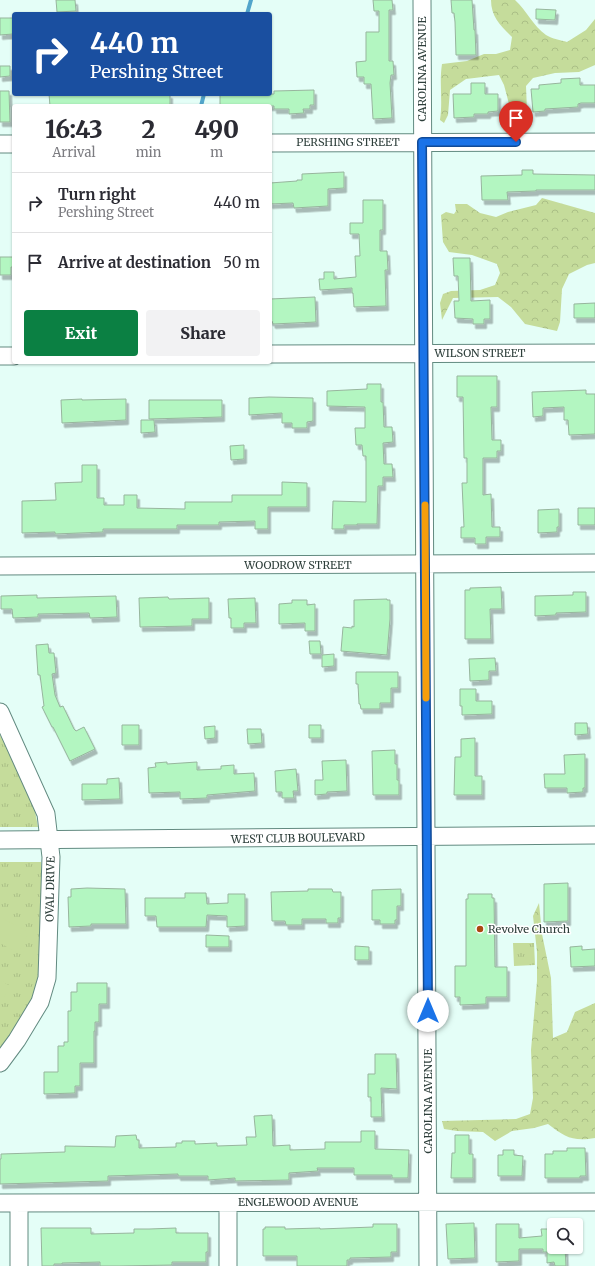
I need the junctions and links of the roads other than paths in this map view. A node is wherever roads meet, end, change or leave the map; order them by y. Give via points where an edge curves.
1 (422, 0) edge
2 (272, 142) edge
3 (422, 142) junction
4 (595, 142) edge
5 (0, 144) edge
6 (12, 144) edge
7 (424, 353) junction
8 (595, 353) edge
9 (272, 354) edge
10 (0, 356) edge
11 (12, 356) edge
12 (595, 563) edge
13 (425, 564) junction
14 (0, 566) edge
15 (0, 712) edge
16 (595, 835) edge
17 (427, 837) junction
18 (0, 840) edge
19 (49, 840) junction
20 (0, 1063) edge
21 (428, 1202) junction
22 (595, 1202) edge
23 (0, 1203) edge
24 (19, 1203) junction
25 (228, 1203) junction
26 (19, 1266) edge
27 (228, 1266) edge
28 (428, 1266) edge

1 - 3 street, CAROLINA AVENUE
2 - 3 street, PERSHING STREET
3 - 4 street, PERSHING STREET
3 - 7 street, CAROLINA AVENUE
5 - 6 street
7 - 8 street, WILSON STREET
7 - 9 street, WILSON STREET
7 - 13 street, CAROLINA AVENUE
10 - 11 street
12 - 13 street, WOODROW STREET
13 - 14 street, WOODROW STREET
13 - 17 street, CAROLINA AVENUE
15 - 19 street, OVAL DRIVE via 46,814
16 - 17 street, WEST CLUB BOULEVARD
17 - 19 street, WEST CLUB BOULEVARD
17 - 21 street, CAROLINA AVENUE
18 - 19 street, WEST CLUB BOULEVARD
19 - 20 street, OVAL DRIVE via 51,864 47,978 40,1002
21 - 22 street, ENGLEWOOD AVENUE
21 - 25 street, ENGLEWOOD AVENUE
21 - 28 street, CAROLINA AVENUE
23 - 24 street, ENGLEWOOD AVENUE
24 - 25 street, ENGLEWOOD AVENUE
24 - 26 street
25 - 27 street

